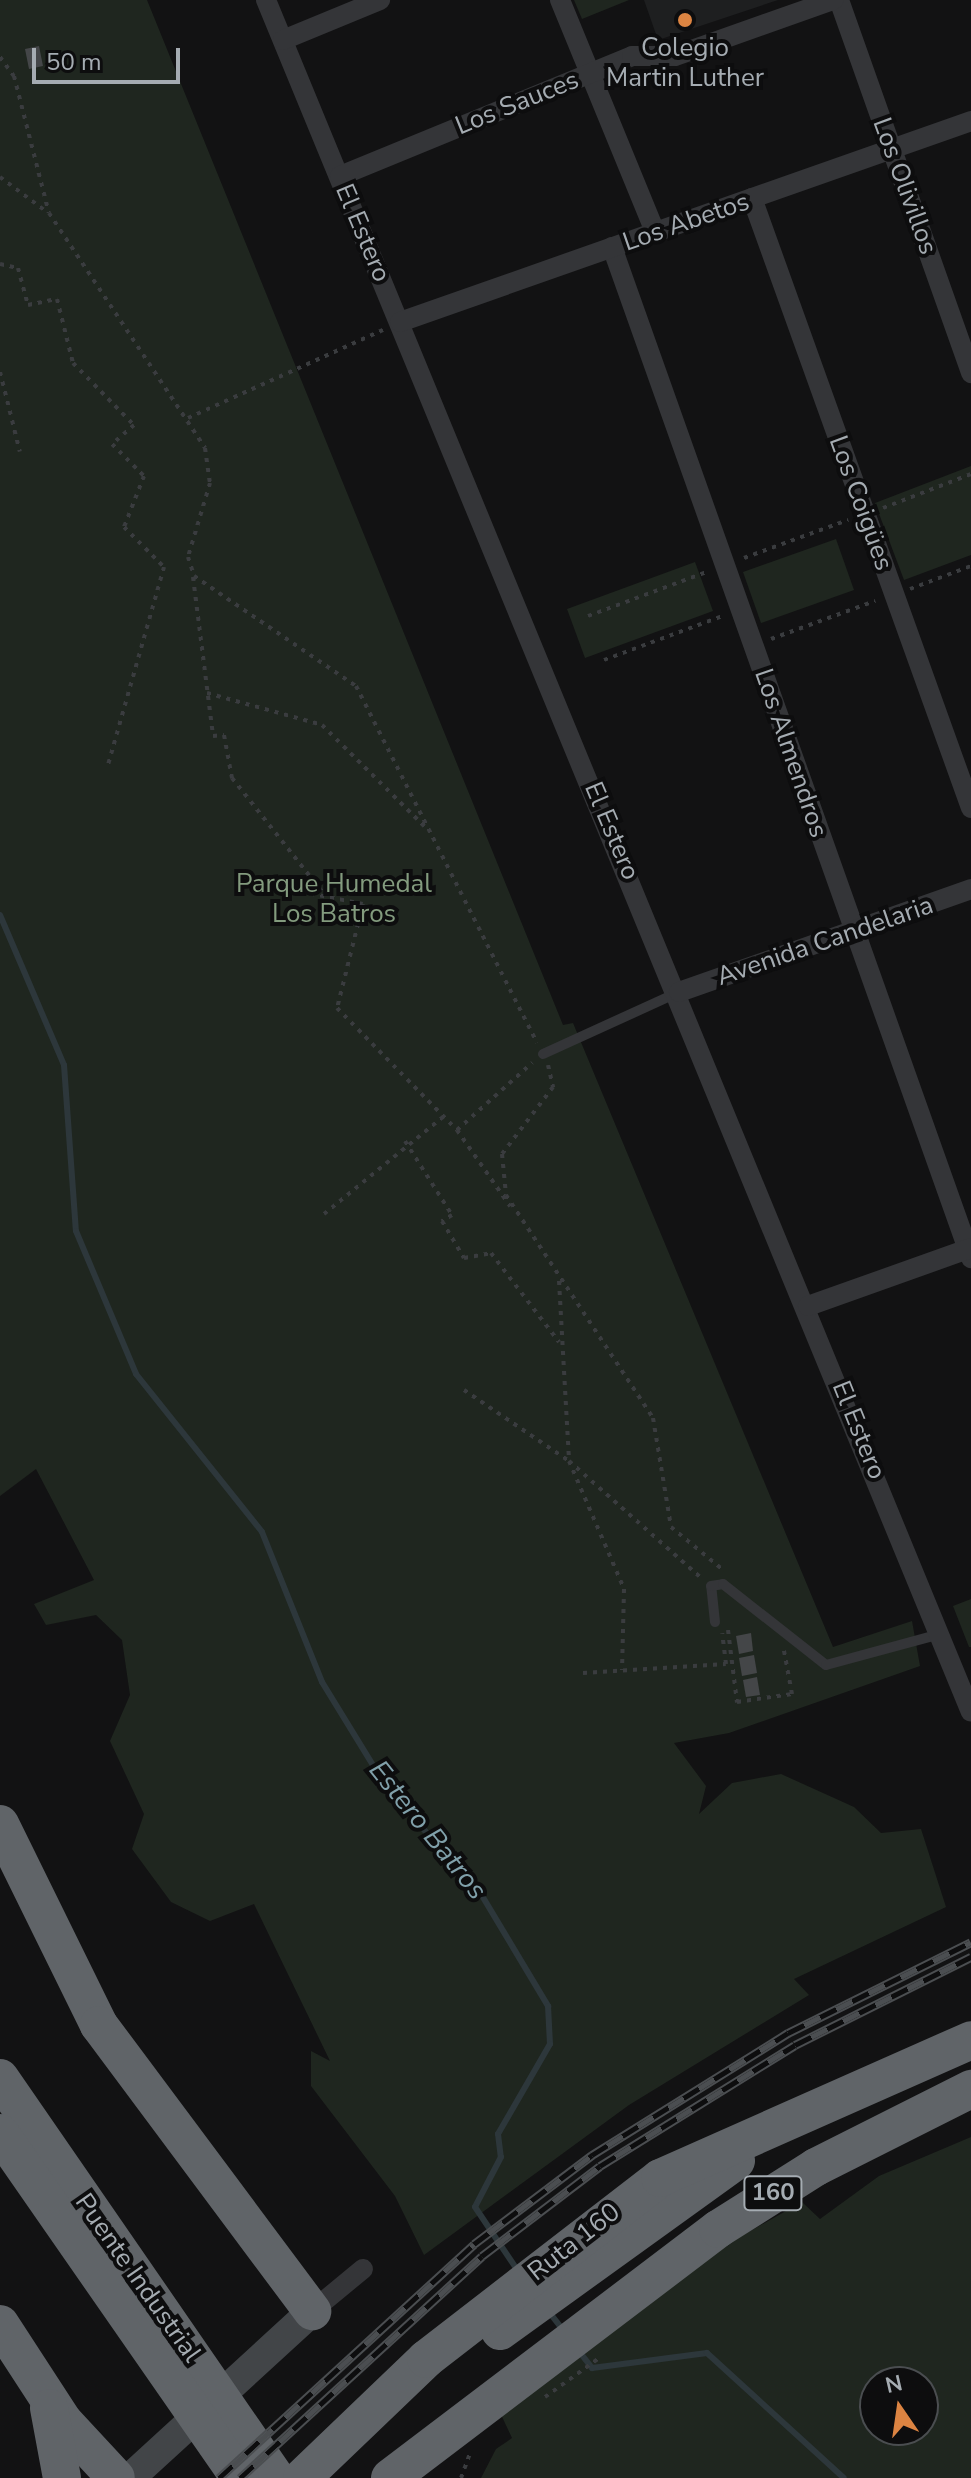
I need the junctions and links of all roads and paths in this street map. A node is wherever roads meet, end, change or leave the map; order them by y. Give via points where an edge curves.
1 (266, 0) edge
2 (380, 0) edge
3 (560, 0) edge
4 (836, 0) edge
5 (283, 40) junction
6 (0, 57) edge
7 (590, 73) junction
8 (971, 121) edge
9 (892, 149) junction
10 (340, 176) junction
11 (0, 177) edge
12 (752, 198) junction
13 (49, 213) junction
14 (655, 232) junction
15 (612, 247) junction
16 (0, 264) edge
17 (400, 322) junction
18 (0, 372) edge
19 (971, 373) edge
20 (188, 418) junction
21 (20, 452) dead end
22 (971, 474) edge
23 (865, 514) junction
24 (725, 565) junction
25 (971, 566) edge
26 (192, 572) junction
27 (894, 594) junction
28 (741, 610) junction
29 (588, 616) dead end
30 (753, 645) junction
31 (604, 660) dead end
32 (206, 693) junction
33 (108, 765) dead end
34 (971, 808) edge
35 (429, 831) junction
36 (242, 880) dead end
37 (971, 889) edge
38 (325, 896) junction
39 (854, 930) junction
40 (679, 992) junction
41 (543, 1054) junction
42 (444, 1116) junction
43 (457, 1130) junction
44 (405, 1141) junction
45 (513, 1209) junction
46 (324, 1214) dead end
47 (970, 1252) edge
48 (559, 1280) junction
49 (808, 1306) junction
50 (561, 1344) junction
51 (464, 1390) dead end
52 (569, 1461) junction
53 (727, 1574) dead end
54 (711, 1586) junction
55 (715, 1622) dead end
56 (728, 1632) junction
57 (942, 1634) junction
58 (796, 1643) junction
59 (963, 1660) edge
60 (622, 1670) junction
61 (583, 1673) dead end
62 (971, 1712) edge
63 (0, 1824) edge
64 (971, 2040) edge
65 (0, 2078) edge
66 (971, 2089) edge
67 (0, 2133) edge
68 (363, 2269) dead end
69 (312, 2311) junction
70 (494, 2320) junction
71 (0, 2324) edge
72 (596, 2338) junction
73 (188, 2376) junction
74 (544, 2380) junction
75 (46, 2398) junction
76 (474, 2441) dead end
77 (62, 2478) edge
78 (116, 2478) edge
79 (130, 2478) edge
80 (240, 2478) edge
81 (276, 2478) edge
82 (302, 2478) edge
83 (320, 2478) edge
84 (390, 2478) edge
85 (461, 2478) edge

1 - 5 street, El Estero
2 - 5 street
3 - 7 street
4 - 7 street, Los Sauces via 675,56 632,56
4 - 9 street, Los Olivillos
5 - 10 street, El Estero
6 - 13 path via 14,76
7 - 10 street, Los Sauces
7 - 14 street
8 - 9 street, Los Abetos
9 - 12 street, Los Abetos
9 - 19 street, Los Olivillos
10 - 17 street, El Estero
11 - 13 path
12 - 14 street, Los Abetos
12 - 23 street, Los Coigües
13 - 20 path
14 - 15 street, Los Abetos
15 - 17 street, Los Abetos
15 - 24 street, Los Almendros
16 - 33 path via 18,268 28,305 57,299 73,363 134,425 112,444 144,476 124,527 164,567
17 - 20 path
17 - 40 street, El Estero
18 - 21 path
20 - 26 path via 211,473 188,557
22 - 23 path
23 - 24 path
23 - 27 street, Los Coigües
24 - 28 street, Los Almendros
24 - 29 path
25 - 27 path
26 - 32 path
26 - 35 path via 205,588 350,678
27 - 30 path
27 - 34 street, Los Coigües
28 - 30 street, Los Almendros
28 - 31 path
30 - 39 street, Los Almendros
32 - 35 path via 322,725
32 - 38 path via 213,736 224,735 232,778
35 - 41 path
36 - 38 path
37 - 39 street, Avenida Candelaria
38 - 42 path via 363,904 337,1008
39 - 40 street, Avenida Candelaria
39 - 47 street, Los Almendros
40 - 41 lane
40 - 49 street, El Estero
41 - 43 path
41 - 45 path via 553,1087 502,1154 501,1180
42 - 43 path
42 - 44 path
43 - 45 path
44 - 46 path
44 - 50 path via 452,1215 442,1221 464,1258 491,1253
45 - 48 path
47 - 49 street
48 - 50 path
48 - 53 path via 653,1418 671,1527
49 - 57 street, El Estero
50 - 52 path
51 - 52 path
52 - 54 path
52 - 60 path via 624,1589
54 - 55 lane
54 - 56 path via 723,1596
54 - 58 lane via 723,1584
56 - 58 path via 737,1702 792,1694 783,1646
56 - 60 path via 722,1633 726,1664
57 - 58 lane via 835,1667
57 - 59 street, El Estero
59 - 62 street, El Estero
60 - 61 path
63 - 69 highway via 106,2037
64 - 70 highway, Ruta 160 / 160 via 892,2076 741,2158 553,2275
65 - 73 highway, Puente Industrial
66 - 72 highway, 160 via 816,2167
67 - 73 highway, Puente Industrial
68 - 69 street
69 - 79 main road
70 - 82 highway, Ruta 160 / 160
70 - 83 highway, Ruta 160 / 160
71 - 75 highway
72 - 74 highway, 160
72 - 74 path
73 - 80 highway, Puente Industrial
73 - 81 highway, Puente Industrial
74 - 84 highway, 160
75 - 77 highway
75 - 78 highway
76 - 85 path

